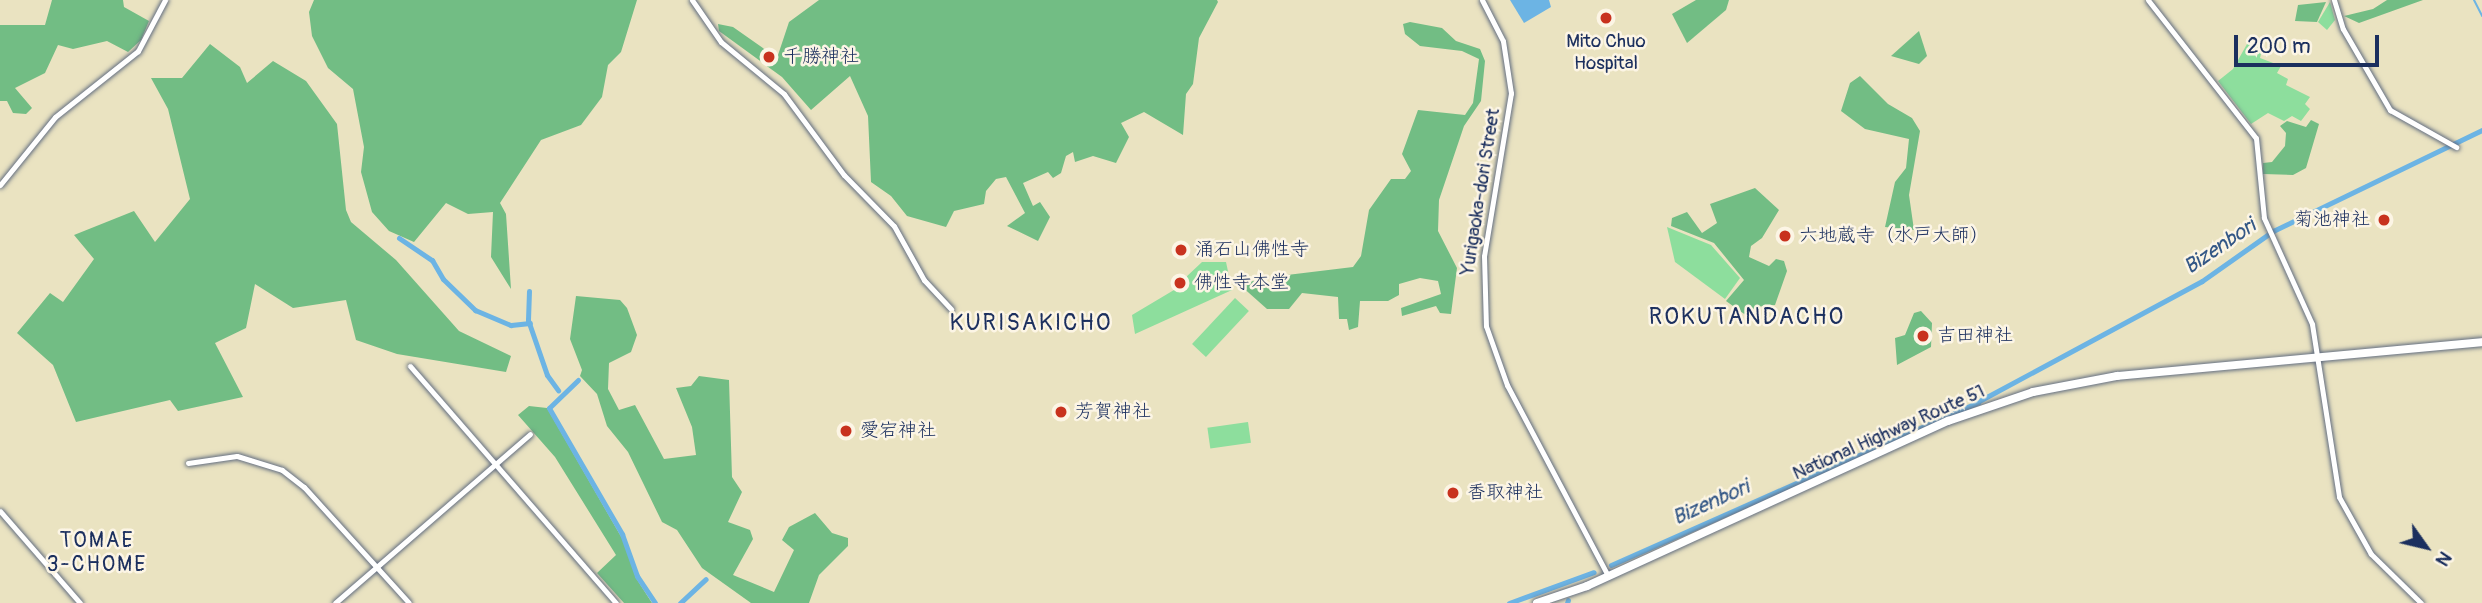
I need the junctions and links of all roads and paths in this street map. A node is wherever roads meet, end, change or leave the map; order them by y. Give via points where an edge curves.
1 (165, 0) edge
2 (692, 0) edge
3 (1482, 0) edge
4 (2148, 0) edge
5 (2334, 0) edge
6 (2452, 145) dead end
7 (0, 185) edge
8 (951, 309) dead end
9 (2482, 342) edge
10 (2317, 357) junction
11 (410, 366) dead end
12 (530, 433) dead end
13 (188, 463) dead end
14 (495, 464) junction
15 (0, 511) edge
16 (377, 567) junction
17 (1608, 576) junction
18 (80, 603) edge
19 (335, 603) edge
20 (409, 603) edge
21 (616, 603) edge
22 (1537, 603) edge
23 (2421, 603) edge

1 - 7 street via 132,58 55,117
2 - 8 street via 721,42 784,94 844,175 894,226 924,280
3 - 17 street, Yurigaoka-dori Street via 1503,41 1511,93 1484,256 1486,326 1507,385
4 - 10 street via 2250,128 2269,232 2309,314
5 - 6 street via 2343,29 2386,105
9 - 10 highway, National Highway Route 51
10 - 17 highway, National Highway Route 51 via 2117,376 1998,402
10 - 23 street via 2339,497 2371,554
11 - 14 street
12 - 14 street
13 - 16 street via 237,456 282,470 304,487
14 - 16 street
14 - 21 street
15 - 18 street
16 - 19 street
16 - 20 street
17 - 22 highway, National Highway Route 51

